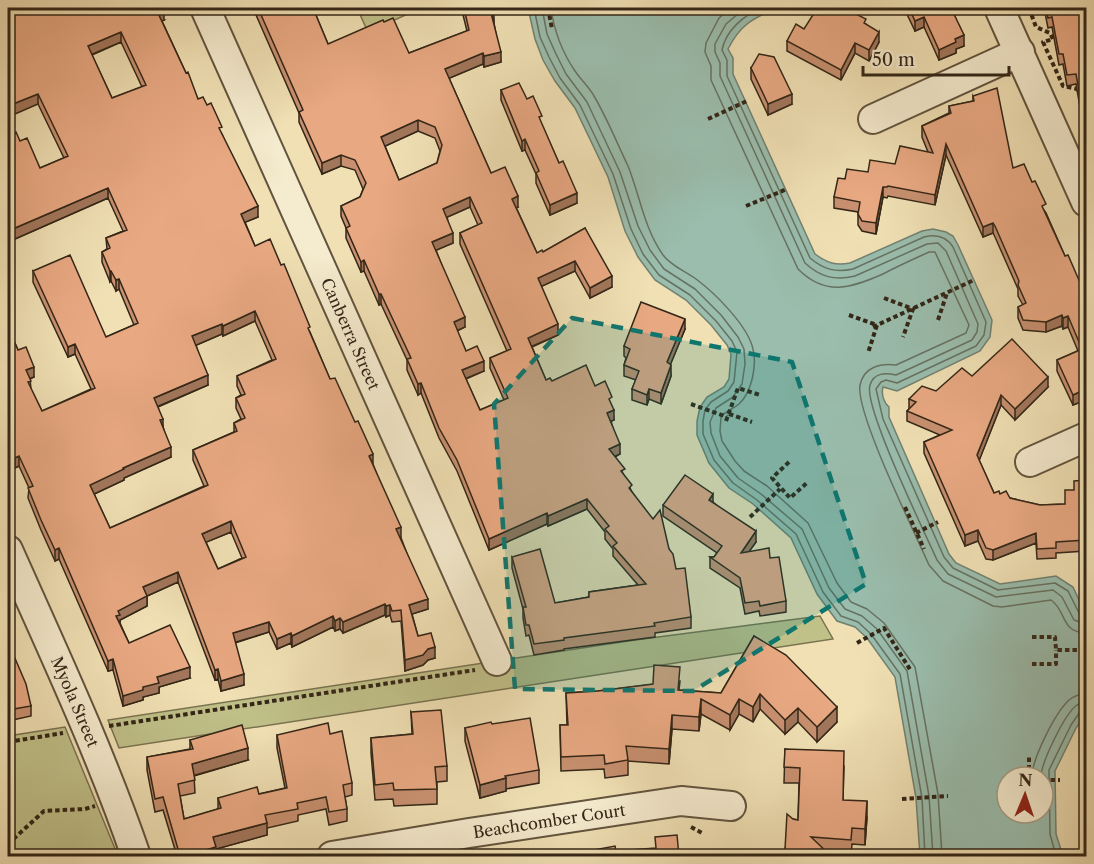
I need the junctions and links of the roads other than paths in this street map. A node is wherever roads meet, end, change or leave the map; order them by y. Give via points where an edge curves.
1 (205, 8) edge
2 (999, 8) edge
3 (1020, 52) junction
4 (873, 119) dead end
5 (1086, 202) edge
6 (1086, 437) edge
7 (1030, 462) dead end
8 (8, 550) edge
9 (497, 660) road end
10 (731, 806) dead end
11 (136, 856) edge
12 (332, 856) edge

1 - 9 street, Canberra Street
2 - 3 street
3 - 4 street
3 - 5 street
6 - 7 street
8 - 11 street, Myola Street via 87,729
10 - 12 street, Beachcomber Court via 681,801

